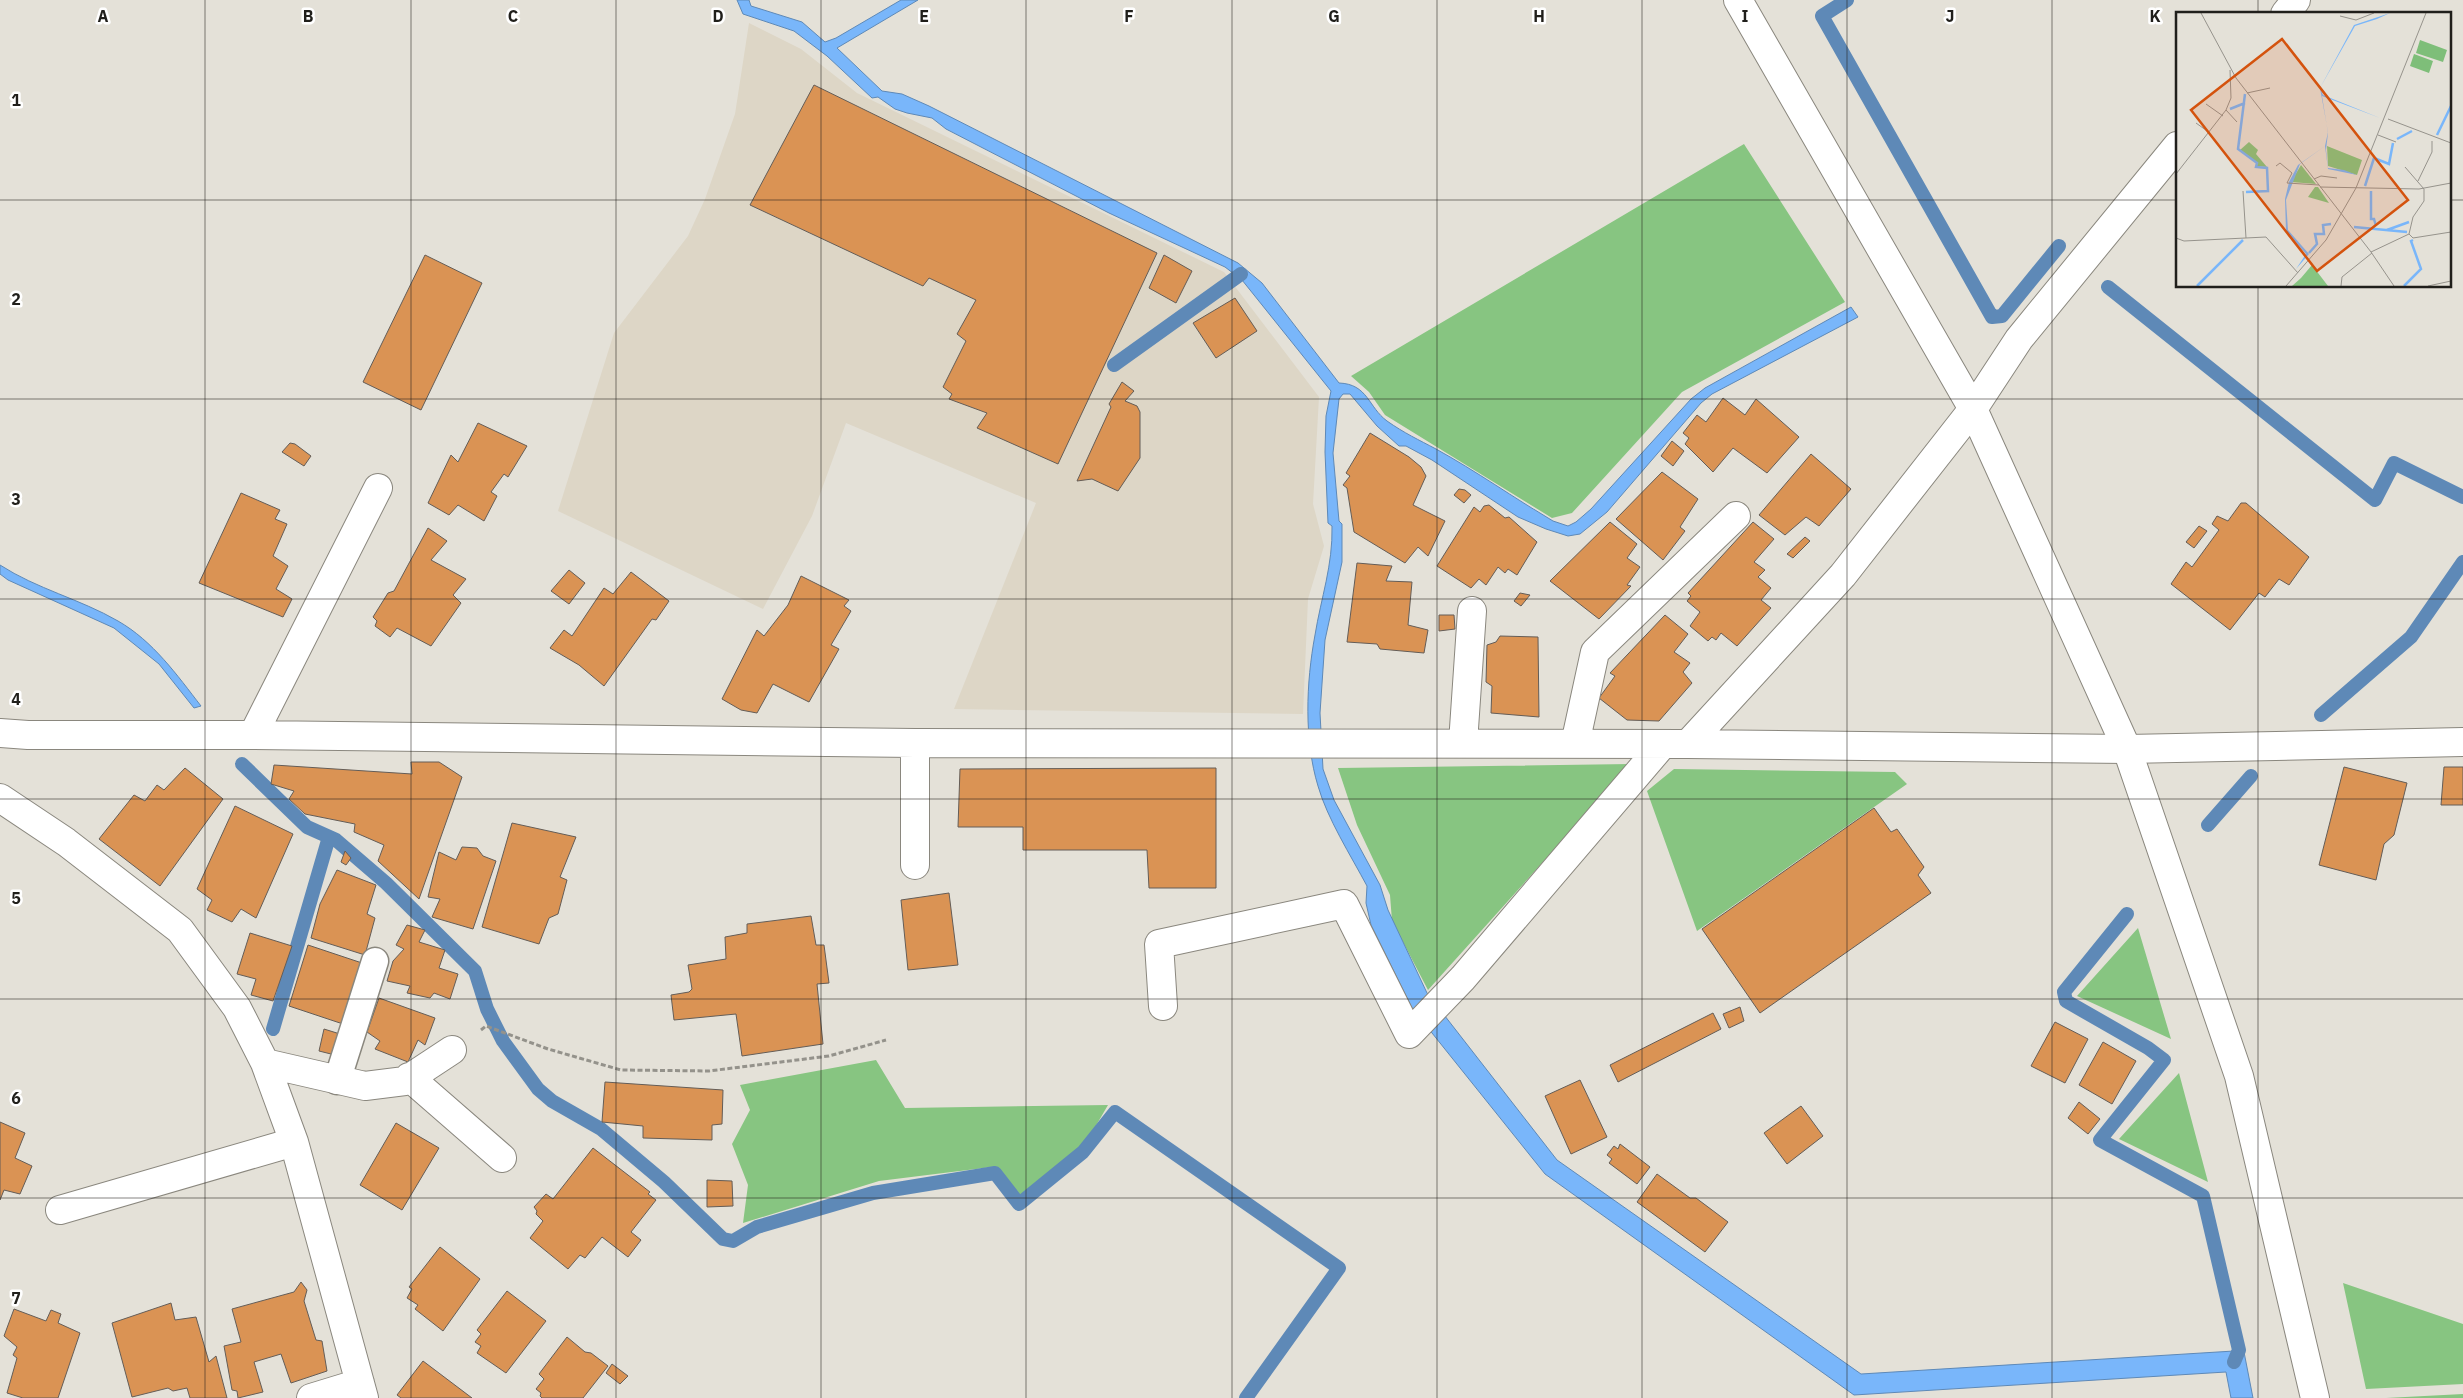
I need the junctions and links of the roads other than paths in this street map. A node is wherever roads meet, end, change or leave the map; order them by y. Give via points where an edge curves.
1 (1738, 0) edge
2 (2296, 0) edge
3 (2287, 12) edge
4 (2176, 147) edge
5 (1973, 409) junction
6 (378, 488) dead end
7 (1736, 516) dead end
8 (1472, 610) dead end
9 (0, 733) edge
10 (253, 735) junction
11 (2463, 742) edge
12 (915, 743) junction
13 (1463, 743) junction
14 (1575, 744) junction
15 (1675, 744) junction
16 (2127, 749) junction
17 (0, 798) edge
18 (915, 865) dead end
19 (375, 961) dead end
20 (1163, 1006) dead end
21 (452, 1050) road end
22 (265, 1063) junction
23 (410, 1077) junction
24 (337, 1081) junction
25 (294, 1142) junction
26 (502, 1158) dead end
27 (60, 1210) dead end
28 (362, 1391) edge
29 (311, 1398) edge
30 (2315, 1398) edge

1 - 5 street
2 - 3 street
4 - 5 street via 2019,339
5 - 15 street via 1843,575
5 - 16 street
6 - 10 street
7 - 14 street via 1595,652
8 - 13 street
9 - 10 street
10 - 12 street
11 - 16 street
12 - 13 street
12 - 18 street
13 - 14 street
14 - 15 street
15 - 16 street
15 - 20 street via 1409,1034 1344,904 1159,944
16 - 30 street via 2239,1076
17 - 22 street via 66,842 180,930 237,1008
19 - 24 lane
21 - 23 street
22 - 24 street
22 - 25 street
23 - 24 street via 405,1081 365,1086
23 - 26 street
25 - 27 street
25 - 28 street
28 - 29 street

